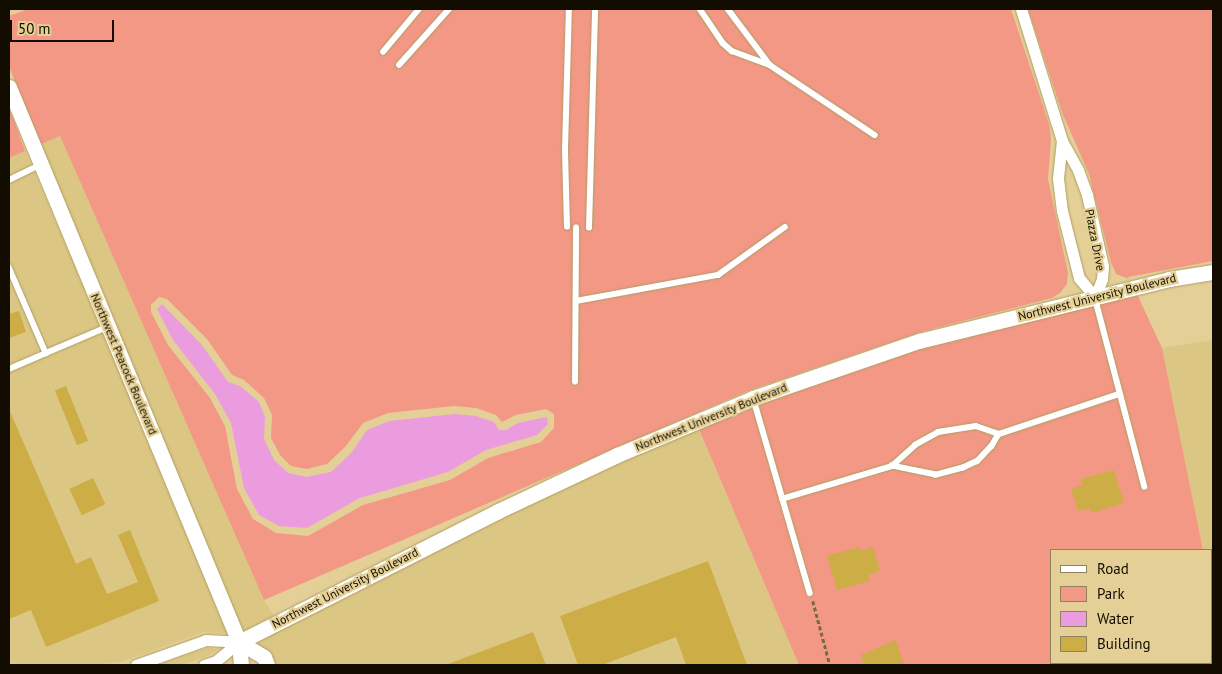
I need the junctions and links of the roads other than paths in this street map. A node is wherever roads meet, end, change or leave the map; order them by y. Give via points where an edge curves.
1 (419, 9) edge
2 (449, 9) edge
3 (569, 9) edge
4 (595, 9) edge
5 (700, 9) edge
6 (728, 9) edge
7 (1021, 9) edge
8 (383, 52) dead end
9 (400, 65) dead end
10 (770, 65) junction
11 (9, 87) edge
12 (875, 135) dead end
13 (1062, 141) junction
14 (40, 165) junction
15 (9, 180) edge
16 (567, 227) dead end
17 (785, 227) dead end
18 (576, 228) dead end
19 (589, 228) dead end
20 (9, 267) edge
21 (1213, 272) edge
22 (1095, 298) junction
23 (576, 301) junction
24 (108, 326) junction
25 (46, 354) junction
26 (9, 369) edge
27 (575, 382) dead end
28 (1119, 394) junction
29 (753, 398) junction
30 (999, 434) junction
31 (892, 466) junction
32 (1145, 487) dead end
33 (782, 499) junction
34 (810, 593) road end
35 (238, 642) junction
36 (136, 665) edge
37 (204, 665) edge
38 (241, 665) edge
39 (267, 665) edge

1 - 8 lane
2 - 9 lane
3 - 16 lane via 565,149
4 - 19 lane
5 - 10 lane via 727,48
6 - 10 lane
7 - 13 street, Piazza Drive
10 - 12 lane
11 - 14 street, Northwest Peacock Boulevard
13 - 22 street, Piazza Drive via 1058,178 1062,211 1079,278
13 - 22 street, Piazza Drive via 1083,182 1103,266
14 - 15 lane
14 - 24 street, Northwest Peacock Boulevard
17 - 23 lane via 718,275
18 - 23 lane
20 - 25 lane
21 - 22 street, Northwest University Boulevard via 1169,279
22 - 28 lane
22 - 29 street, Northwest University Boulevard via 919,341
23 - 27 lane
24 - 25 lane
24 - 35 street, Northwest Peacock Boulevard
25 - 26 lane
28 - 30 lane
28 - 32 lane
29 - 33 lane
29 - 35 street, Northwest University Boulevard via 617,455 498,510
30 - 31 lane via 976,426 938,432 915,445
30 - 31 lane via 978,461 963,468 936,475
31 - 33 lane
33 - 34 lane
35 - 36 street via 206,640
35 - 37 street via 216,661
35 - 38 street, Northwest Peacock Boulevard
35 - 39 street via 264,657

